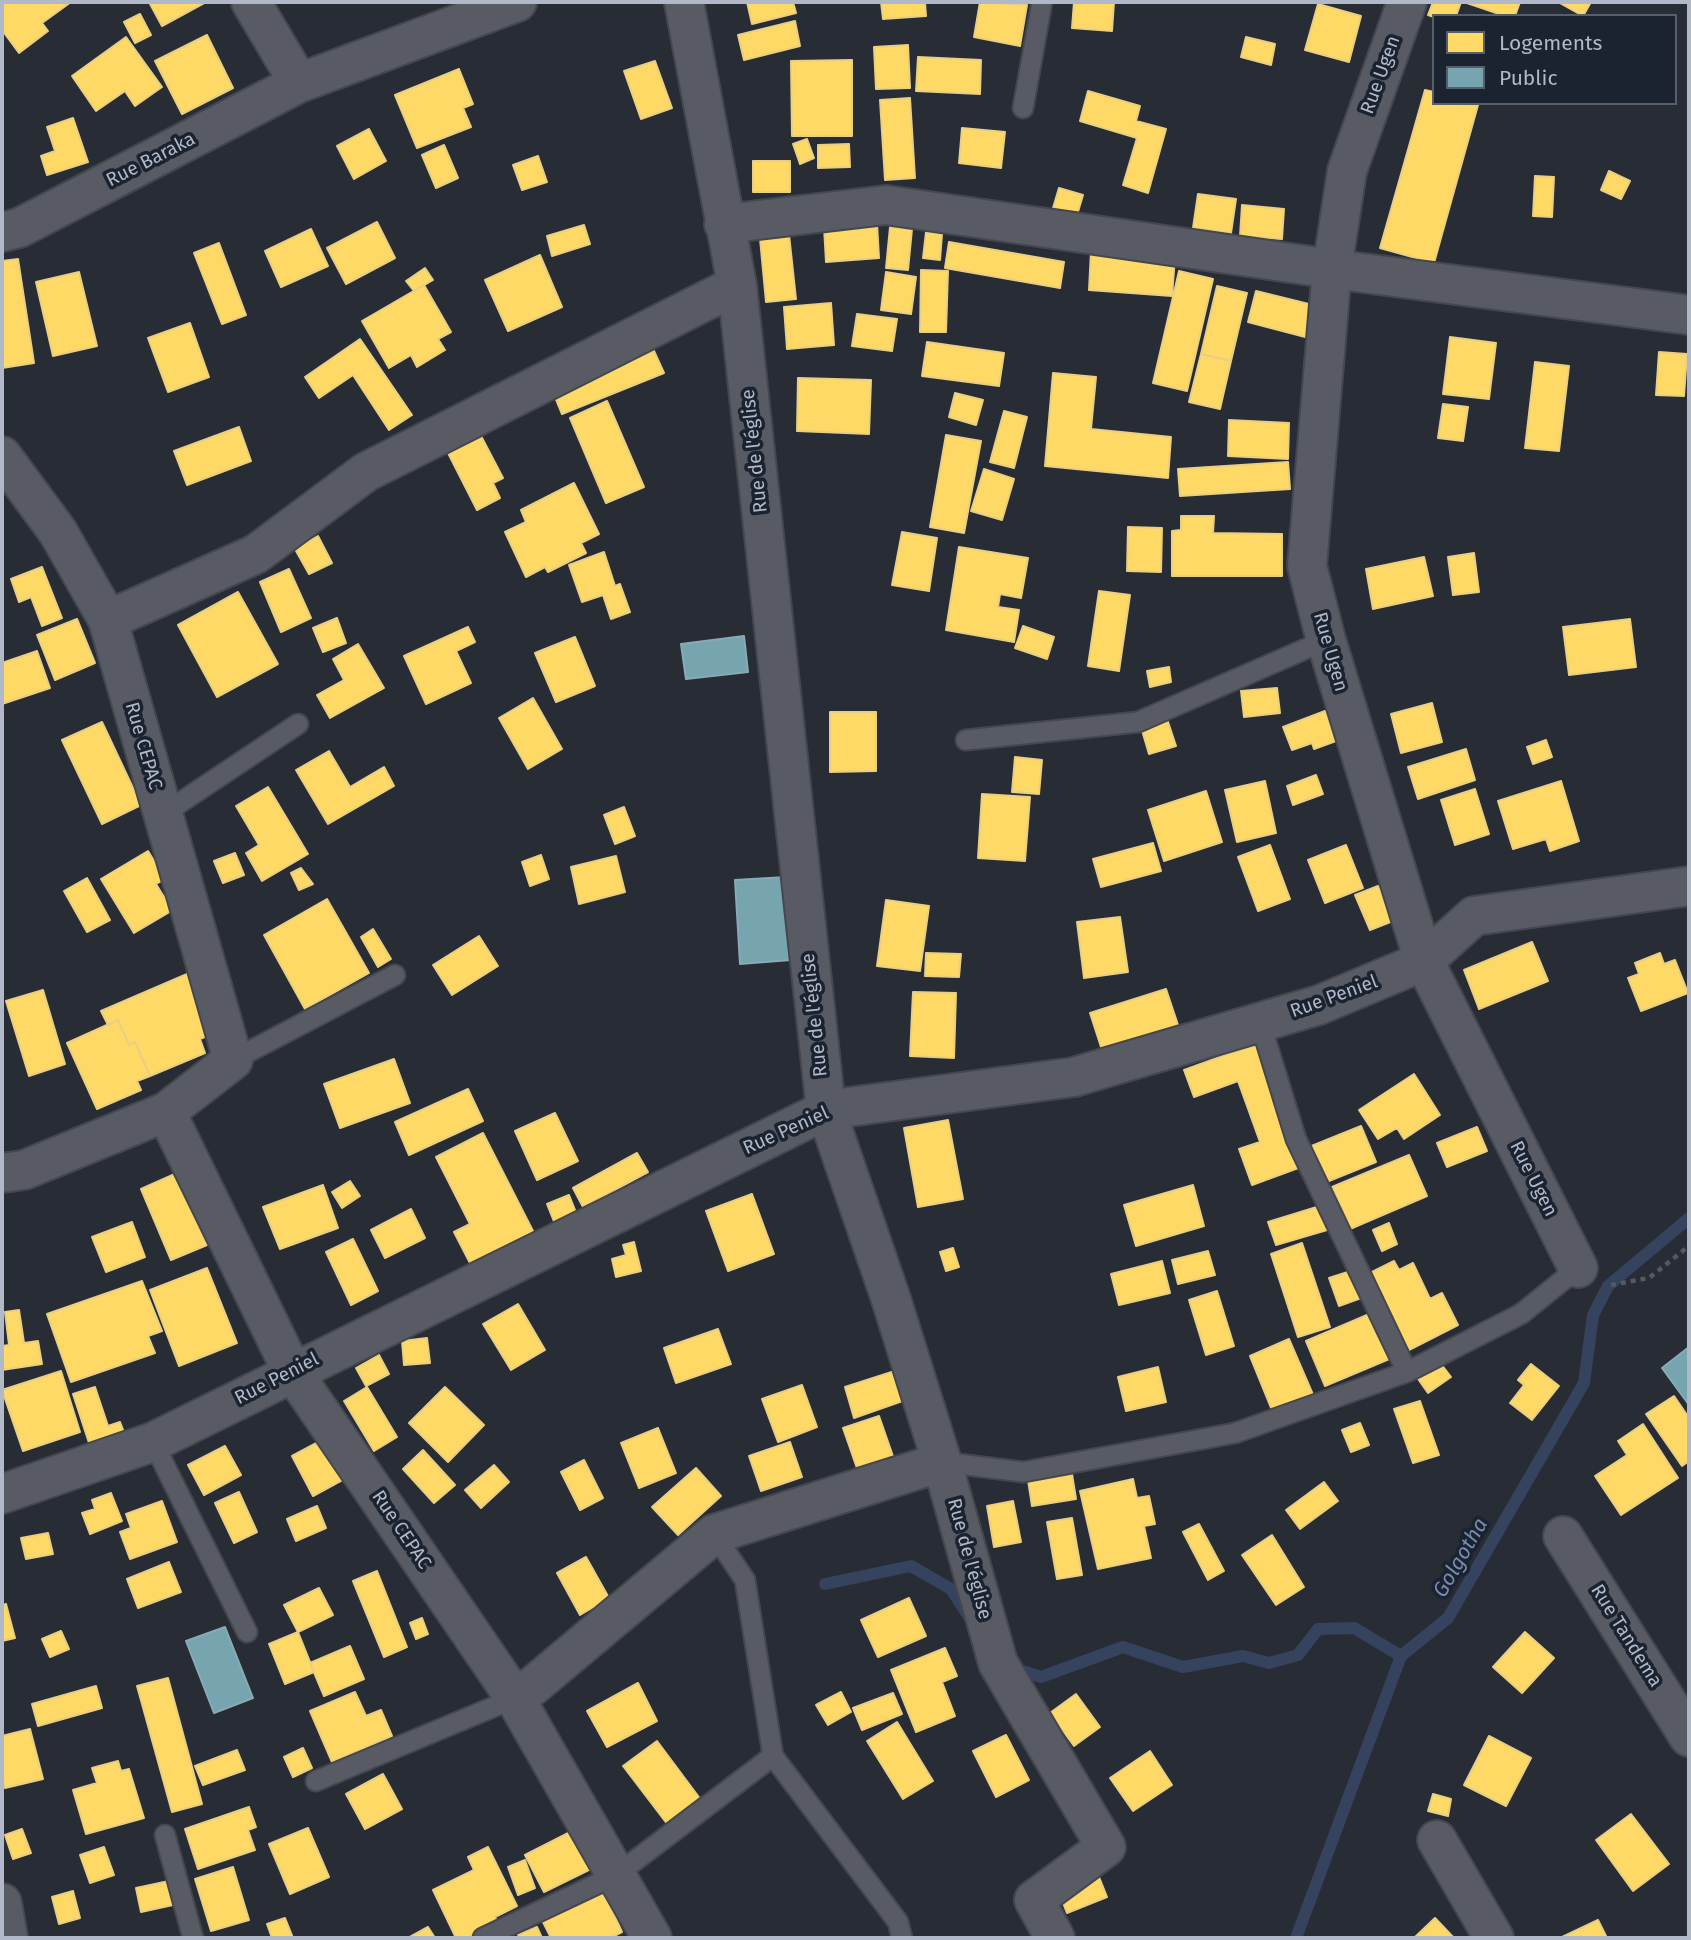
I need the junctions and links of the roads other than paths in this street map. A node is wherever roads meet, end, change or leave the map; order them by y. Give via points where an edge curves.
1 (251, 2) edge
2 (517, 2) edge
3 (684, 2) edge
4 (1042, 2) edge
5 (1407, 2) edge
6 (299, 83) junction
7 (1023, 108) dead end
8 (724, 225) junction
9 (2, 232) edge
10 (1332, 268) junction
11 (737, 285) junction
12 (1689, 315) edge
13 (2, 456) edge
14 (13, 491) edge
15 (108, 620) junction
16 (1326, 640) junction
17 (298, 724) dead end
18 (966, 740) dead end
19 (163, 814) junction
20 (1689, 886) edge
21 (1424, 961) junction
22 (395, 975) dead end
23 (1260, 1022) junction
24 (233, 1060) junction
25 (826, 1110) junction
26 (166, 1112) junction
27 (2, 1172) edge
28 (1593, 1277) joint
29 (292, 1371) junction
30 (1407, 1372) junction
31 (153, 1442) junction
32 (942, 1462) junction
33 (2, 1494) edge
34 (714, 1534) junction
35 (1563, 1536) dead end
36 (247, 1632) dead end
37 (515, 1698) junction
38 (1689, 1737) edge
39 (773, 1756) junction
40 (316, 1781) dead end
41 (165, 1835) dead end
42 (1437, 1840) dead end
43 (616, 1875) junction
44 (2, 1903) edge
45 (8, 1938) edge
46 (193, 1938) edge
47 (483, 1938) edge
48 (652, 1938) edge
49 (902, 1938) edge
50 (1055, 1938) edge
51 (1494, 1938) edge

1 - 6 street
2 - 6 street, Rue Baraka
3 - 8 street, Rue de l'église
4 - 7 lane
5 - 10 street, Rue Ugen via 1347,171
6 - 9 street, Rue Baraka via 19,228
8 - 10 street via 886,205
8 - 11 street, Rue de l'église
10 - 12 street
10 - 16 street, Rue Ugen via 1307,566
11 - 15 street via 366,472 256,554
11 - 25 street, Rue de l'église
13 - 14 street, Rue CEPAC
14 - 15 street, Rue CEPAC via 58,532
15 - 19 street, Rue CEPAC
16 - 18 lane via 1138,722
16 - 21 street, Rue Ugen
17 - 19 lane
19 - 24 street, Rue CEPAC
20 - 21 street, Rue Peniel via 1474,916
21 - 23 street, Rue Peniel via 1319,1005
21 - 28 street, Rue Ugen
22 - 24 lane
23 - 25 street, Rue Peniel via 1074,1077
23 - 30 lane via 1296,1139
24 - 26 street
25 - 29 street, Rue Peniel
25 - 32 street, Rue de l'église
26 - 27 street via 24,1170
26 - 29 street, Rue CEPAC
28 - 30 lane
29 - 31 street, Rue Peniel
29 - 37 street, Rue CEPAC
30 - 32 lane via 1235,1433 1023,1472
31 - 33 street, Rue Peniel
31 - 36 lane
32 - 34 street
32 - 50 street, Rue de l'église via 998,1663 1106,1846 1034,1900
34 - 37 street
34 - 39 lane via 744,1580
35 - 38 street, Rue Tandema
37 - 40 lane
37 - 43 street, Rue CEPAC
39 - 43 lane
39 - 49 lane via 898,1922
41 - 46 lane
42 - 51 street
43 - 47 lane
43 - 48 street, Rue CEPAC
44 - 45 street

